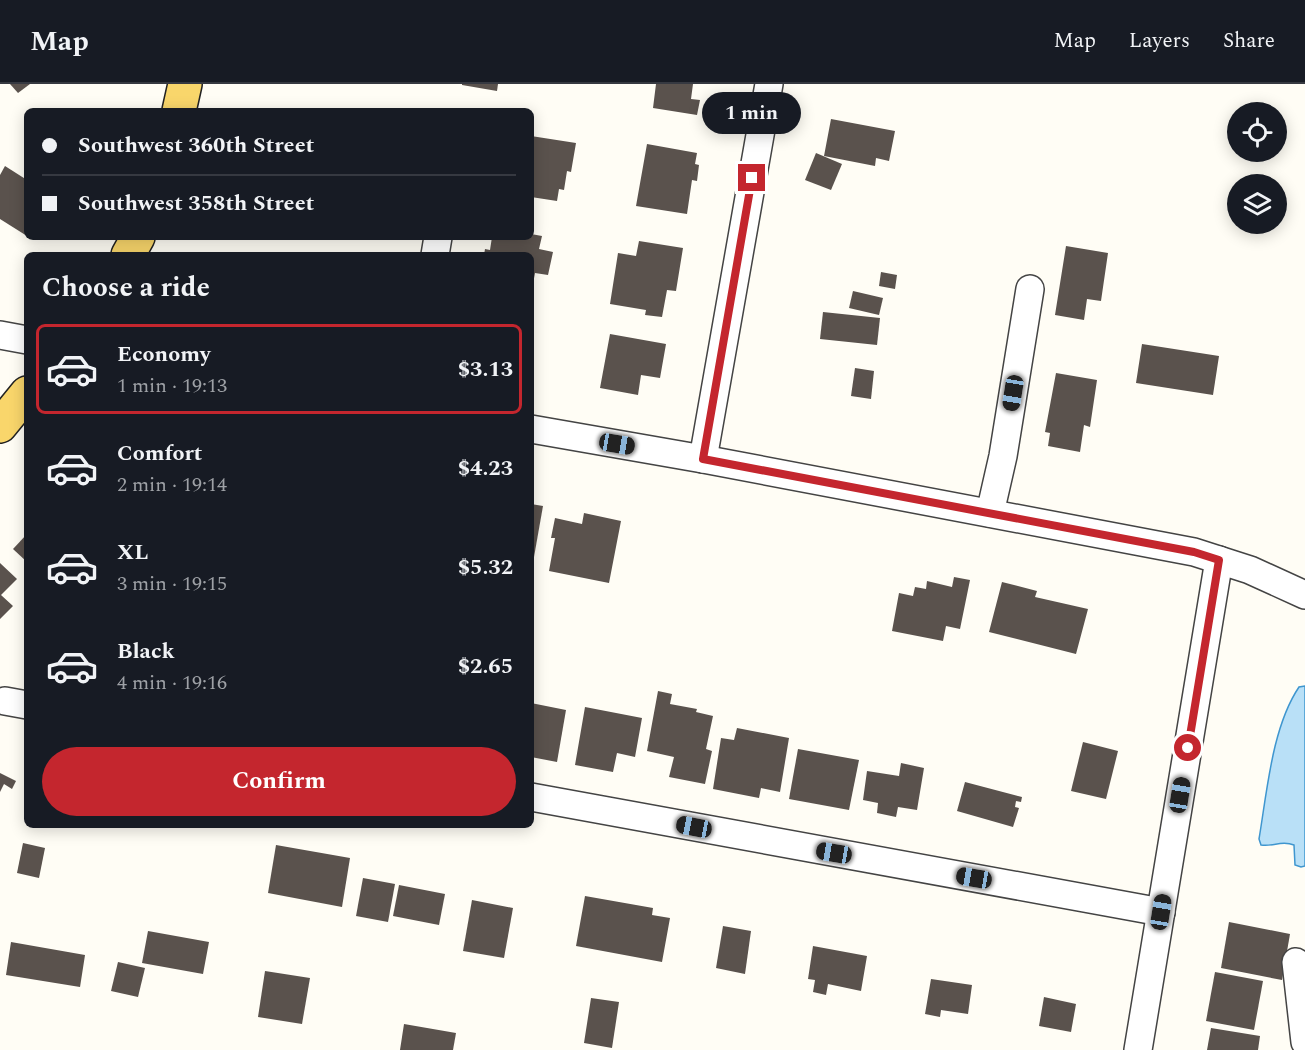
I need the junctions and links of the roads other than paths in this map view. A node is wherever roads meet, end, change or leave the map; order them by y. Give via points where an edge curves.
1 (185, 84) edge
2 (769, 84) edge
3 (180, 108) edge
4 (1030, 289) dead end
5 (0, 335) edge
6 (24, 339) edge
7 (24, 397) edge
8 (0, 426) edge
9 (534, 430) edge
10 (703, 459) junction
11 (990, 513) junction
12 (1219, 560) junction
13 (1305, 596) edge
14 (534, 798) edge
15 (1161, 912) junction
16 (1296, 962) dead end
17 (1305, 1042) edge
18 (1138, 1050) edge

1 - 3 main road
2 - 10 street
4 - 11 street
5 - 6 street
7 - 8 main road
9 - 10 street
10 - 11 street
11 - 12 street
12 - 13 street
12 - 15 street
14 - 15 street
15 - 18 street
16 - 17 street

